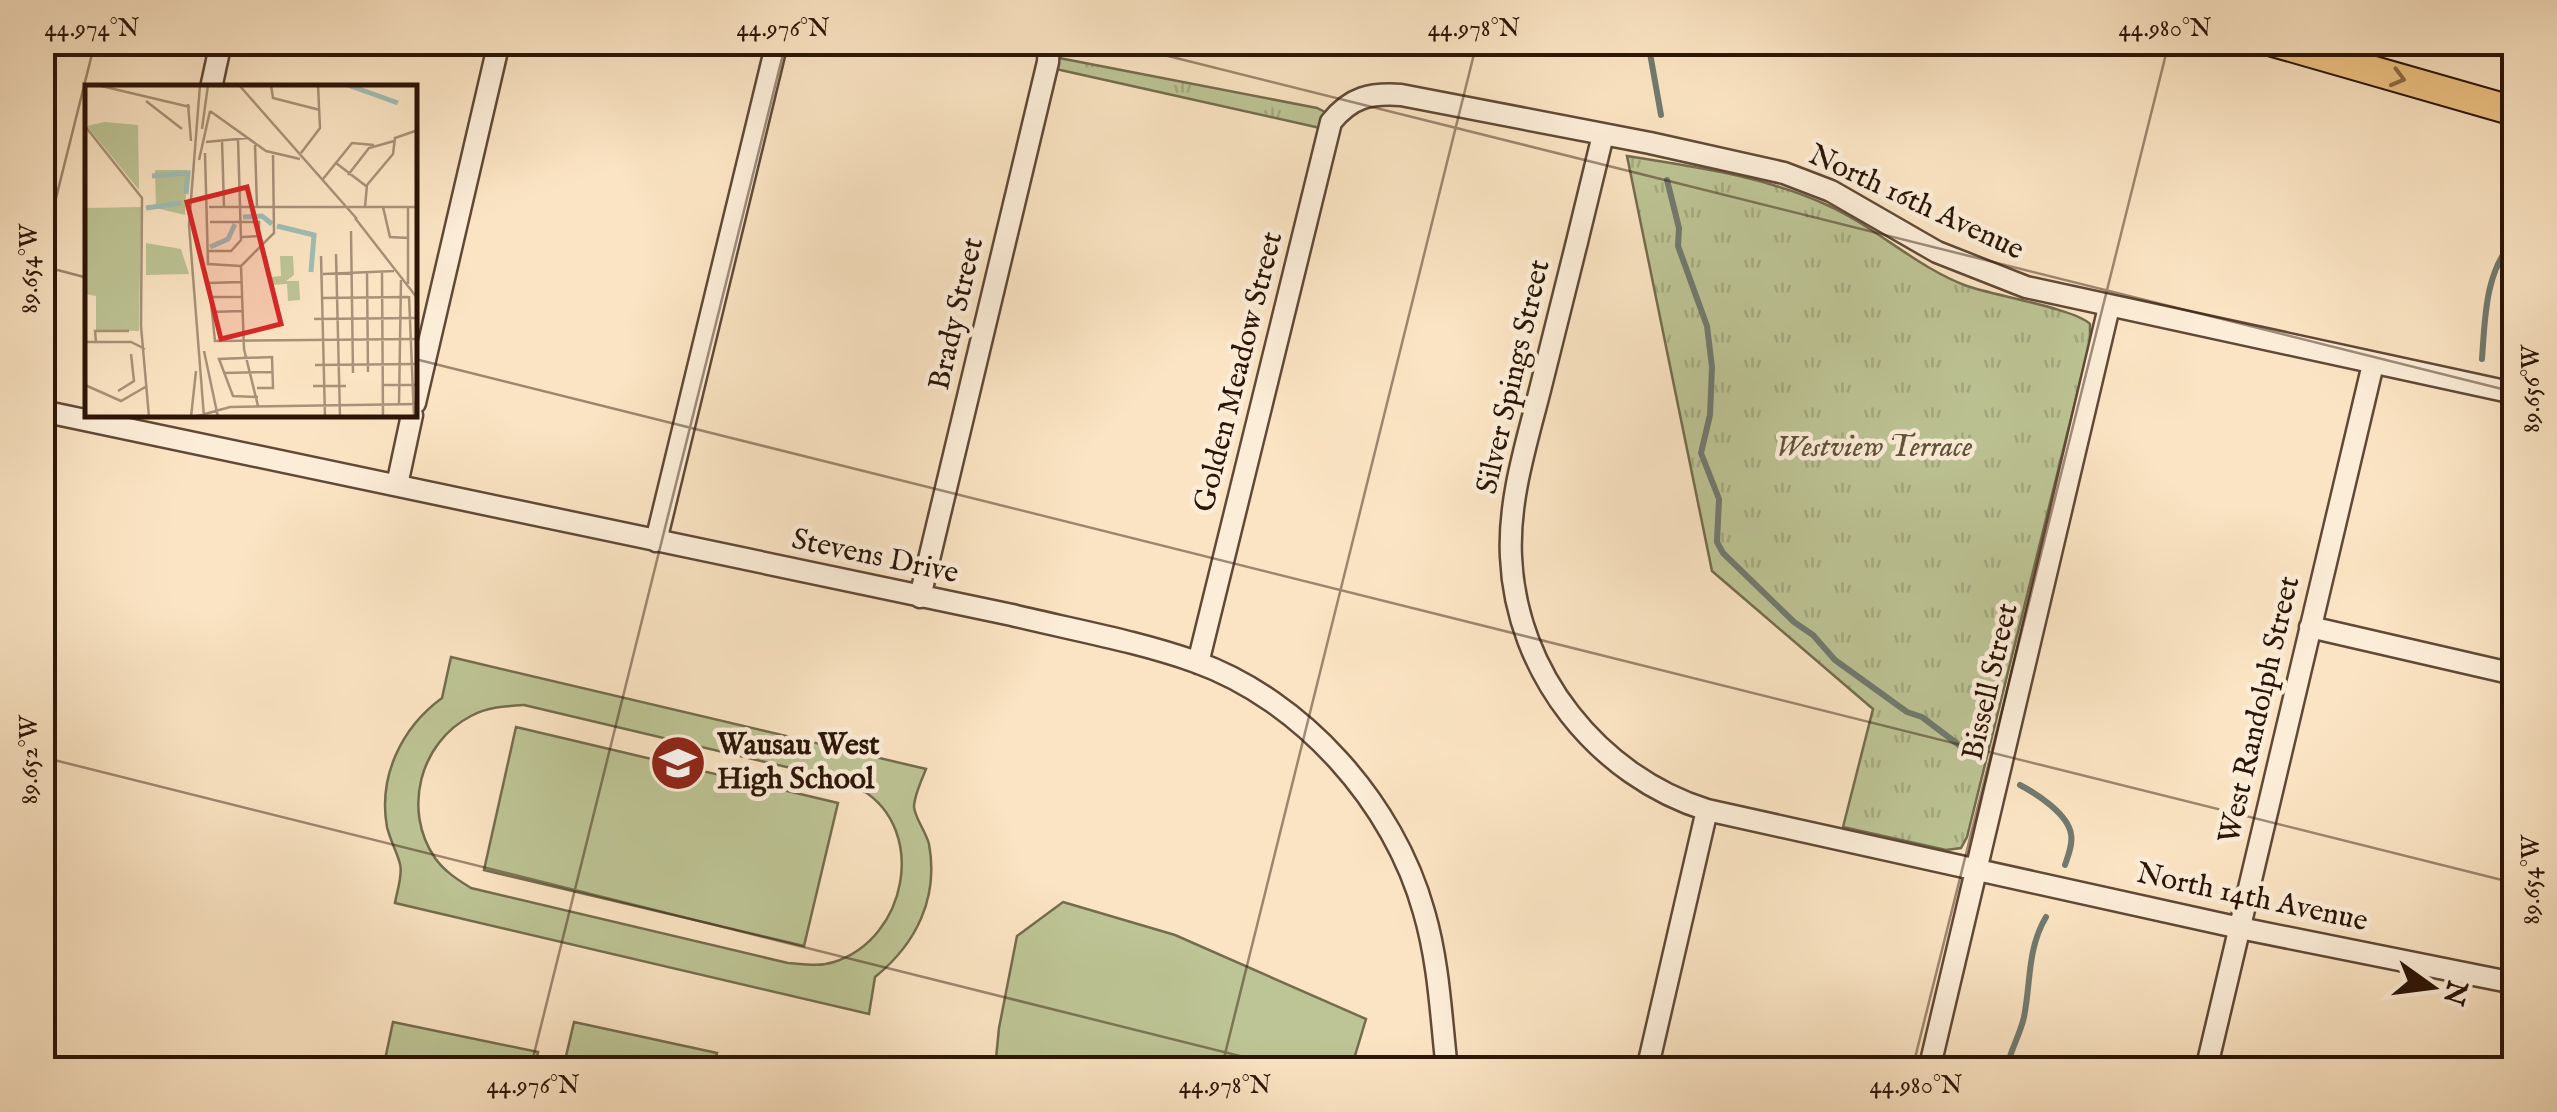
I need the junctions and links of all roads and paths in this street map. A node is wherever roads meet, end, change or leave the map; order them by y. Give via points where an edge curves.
1 (222, 42) edge
2 (500, 42) edge
3 (777, 42) edge
4 (2273, 42) edge
5 (1050, 44) edge
6 (212, 85) edge
7 (1350, 102) joint
8 (2514, 114) edge
9 (1603, 135) junction
10 (2109, 307) junction
11 (2373, 364) junction
12 (418, 390) edge
13 (2514, 394) edge
14 (42, 411) edge
15 (85, 416) edge
16 (101, 418) edge
17 (411, 418) edge
18 (134, 422) edge
19 (397, 486) junction
20 (656, 541) junction
21 (920, 597) junction
22 (2310, 627) junction
23 (1198, 663) junction
24 (2514, 674) edge
25 (1707, 810) junction
26 (1979, 868) junction
27 (2240, 928) junction
28 (2514, 983) edge
29 (1446, 1070) edge
30 (1646, 1070) edge
31 (1929, 1070) edge
32 (2206, 1070) edge

1 - 6 street
2 - 12 street
3 - 20 street
4 -> 8 highway
5 - 21 street, Brady Street
7 - 9 street, North 16th Avenue via 1401,95
7 - 23 street, Golden Meadow Street via 1331,122
9 - 10 street, North 16th Avenue via 1784,174 1831,191 1966,266
9 - 25 street, Silver Spings Street via 1516,490 1514,588 1536,659 1576,724 1647,785
10 - 11 street, North 16th Avenue
10 - 26 street, Bissell Street
11 - 13 street, North 16th Avenue
11 - 22 street, West Randolph Street
14 - 15 street, Stevens Drive
16 - 18 street, Stevens Drive
17 - 19 street
18 - 19 street, Stevens Drive
19 - 20 street, Stevens Drive
20 - 21 street, Stevens Drive
21 - 23 street, Stevens Drive
22 - 24 street
22 - 27 street, West Randolph Street
23 - 29 street, Stevens Drive via 1276,706 1319,741 1386,827 1424,909
25 - 26 street, Silver Spings Street
25 - 30 street
26 - 27 street, North 14th Avenue
26 - 31 street, Bissell Street
27 - 28 street, North 14th Avenue
27 - 32 street, West Randolph Street

